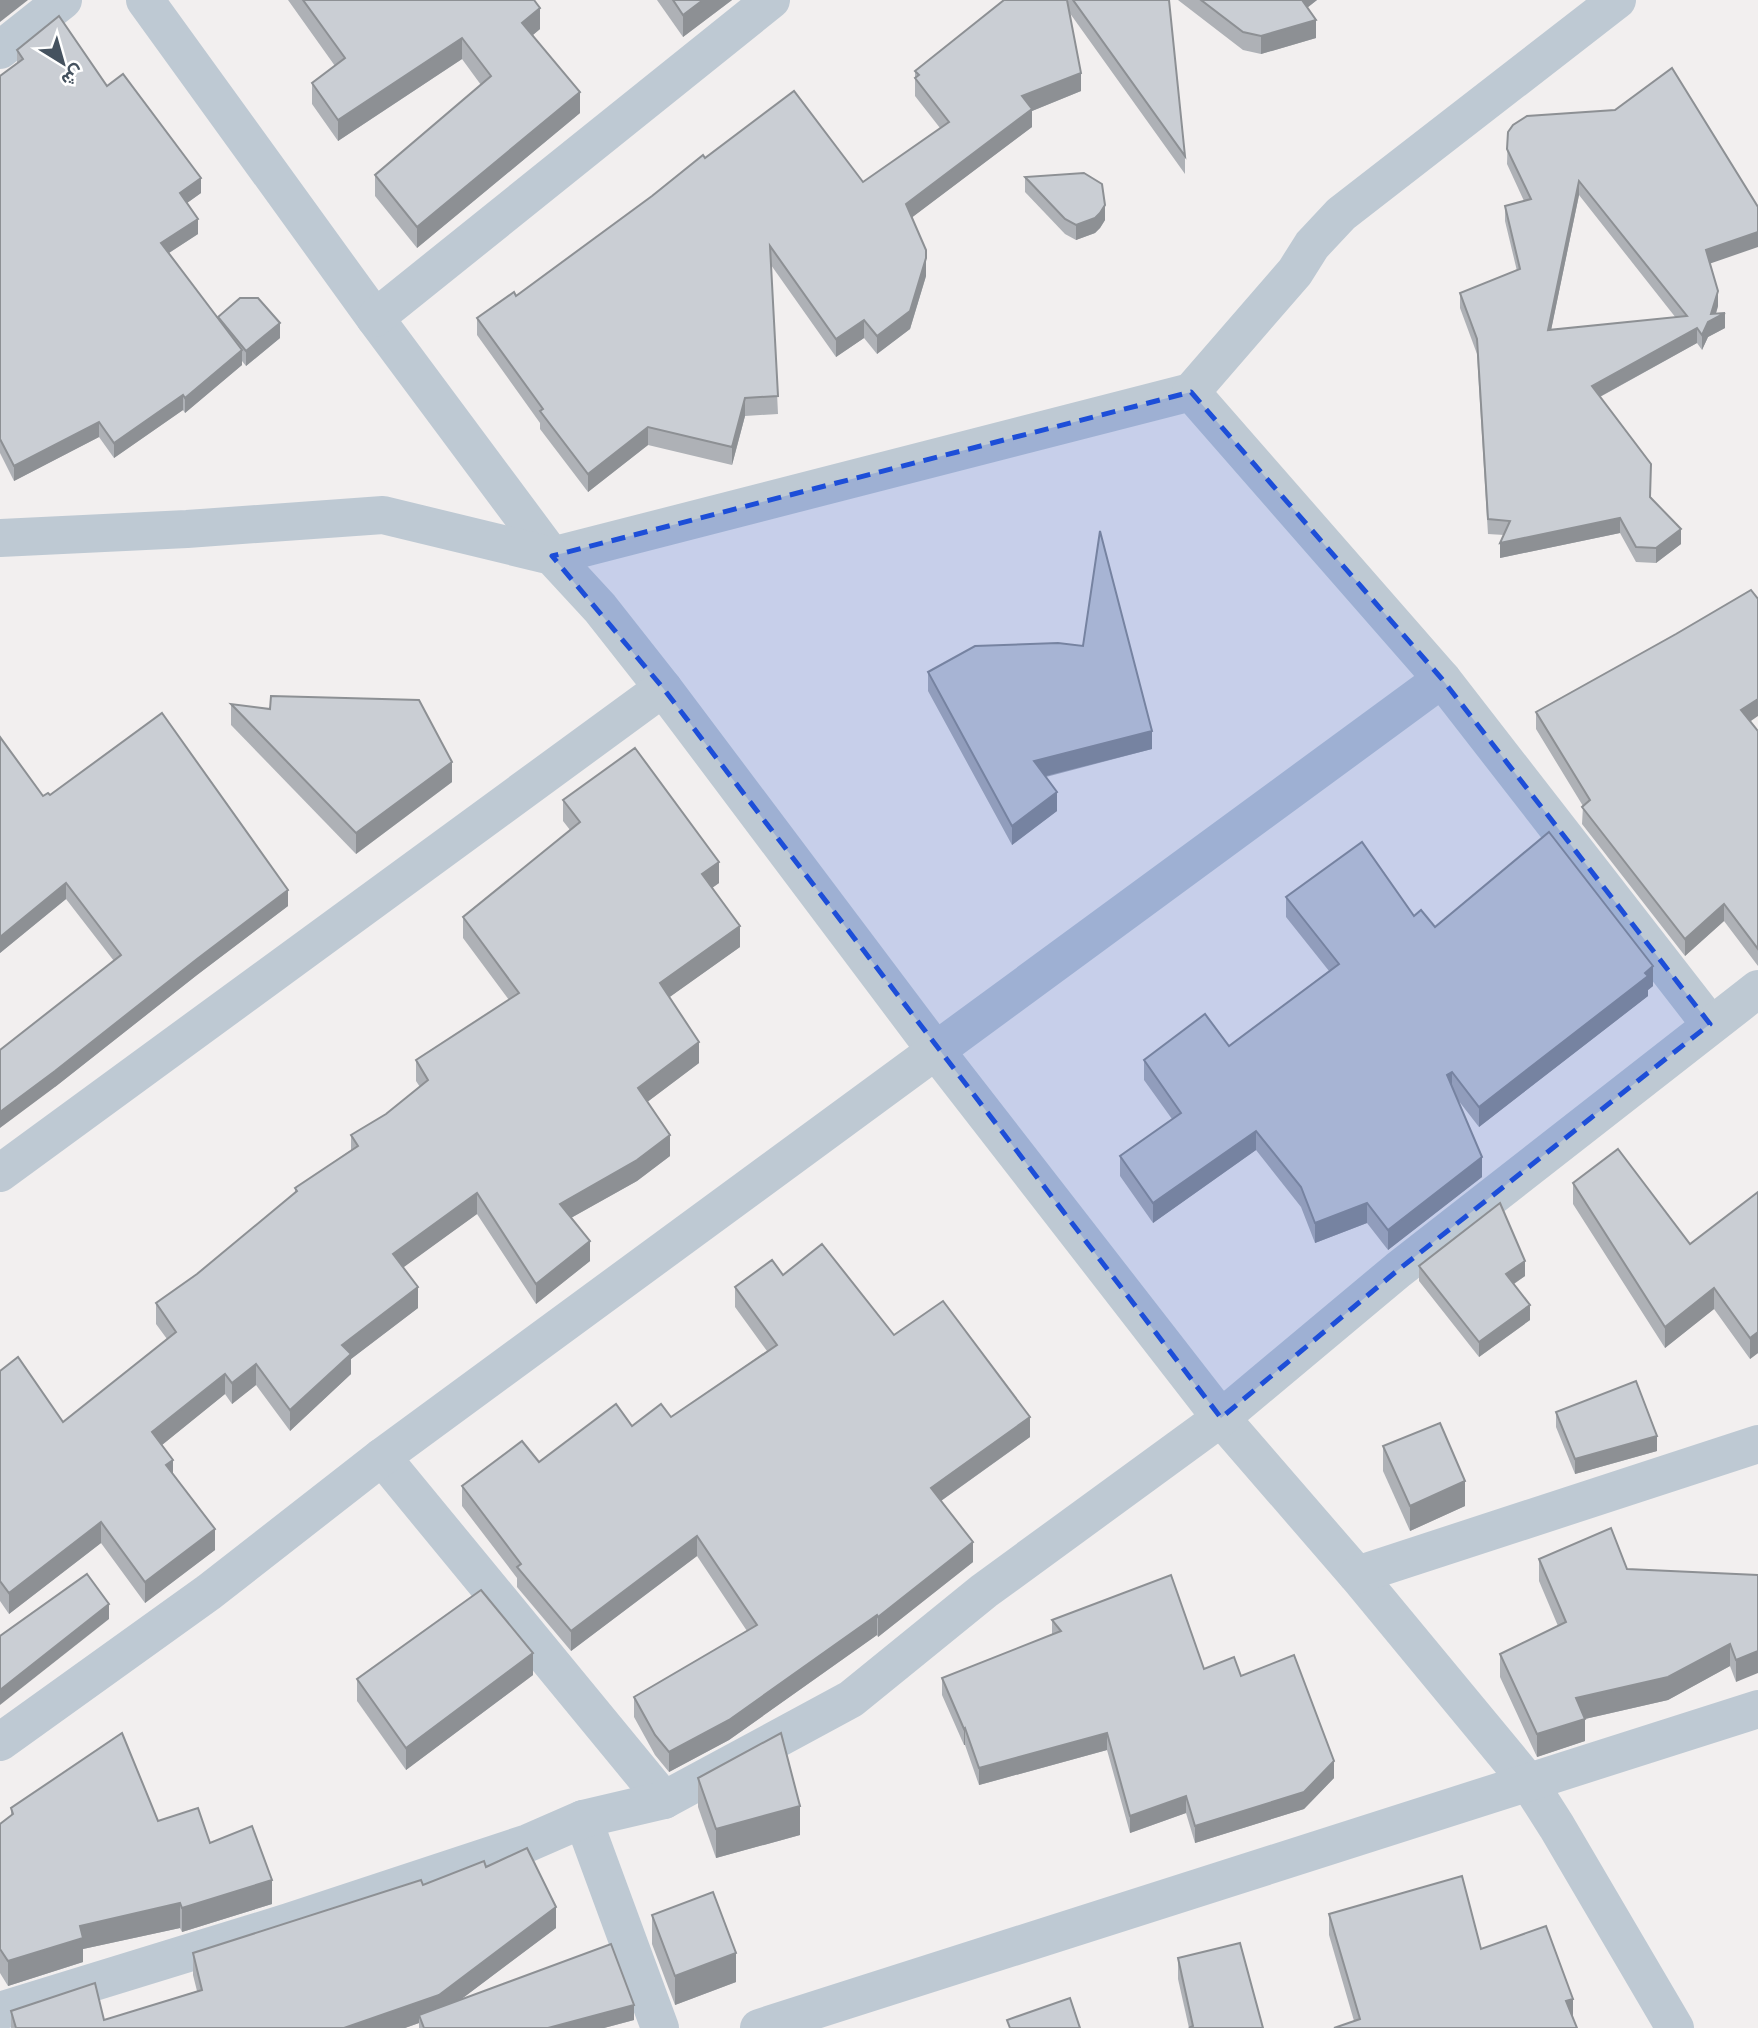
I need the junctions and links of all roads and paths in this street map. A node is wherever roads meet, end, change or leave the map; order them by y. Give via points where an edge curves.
1 (63, 0) edge
2 (145, 0) edge
3 (771, 0) edge
4 (1617, 0) edge
5 (0, 50) edge
6 (375, 318) junction
7 (1191, 392) junction
8 (0, 538) edge
9 (552, 556) junction
10 (1441, 680) junction
11 (663, 688) junction
12 (1758, 989) edge
13 (1710, 1024) junction
14 (936, 1051) junction
15 (0, 1173) edge
16 (1221, 1418) junction
17 (1758, 1444) edge
18 (382, 1457) junction
19 (1357, 1575) junction
20 (1758, 1709) edge
21 (0, 1742) edge
22 (1529, 1783) junction
23 (664, 1800) junction
24 (583, 1819) junction
25 (0, 2011) edge
26 (660, 2028) edge
27 (759, 2028) edge
28 (1675, 2028) edge

1 - 5 street
2 - 6 street
3 - 6 street
4 - 7 street via 1341,214
6 - 9 street
7 - 9 street
7 - 10 street
8 - 9 street via 383,516
9 - 11 street
10 - 13 street
10 - 14 street
11 - 14 street
11 - 15 street
12 - 13 street
13 - 16 street via 1398,1270
14 - 16 street
14 - 18 street
16 - 19 street
16 - 23 street via 984,1591 851,1699
17 - 19 street
18 - 21 street via 209,1592
18 - 23 street
19 - 22 street
20 - 22 street
22 - 27 street
22 - 28 street
23 - 24 street
24 - 25 street via 528,1843 289,1922
24 - 26 street

